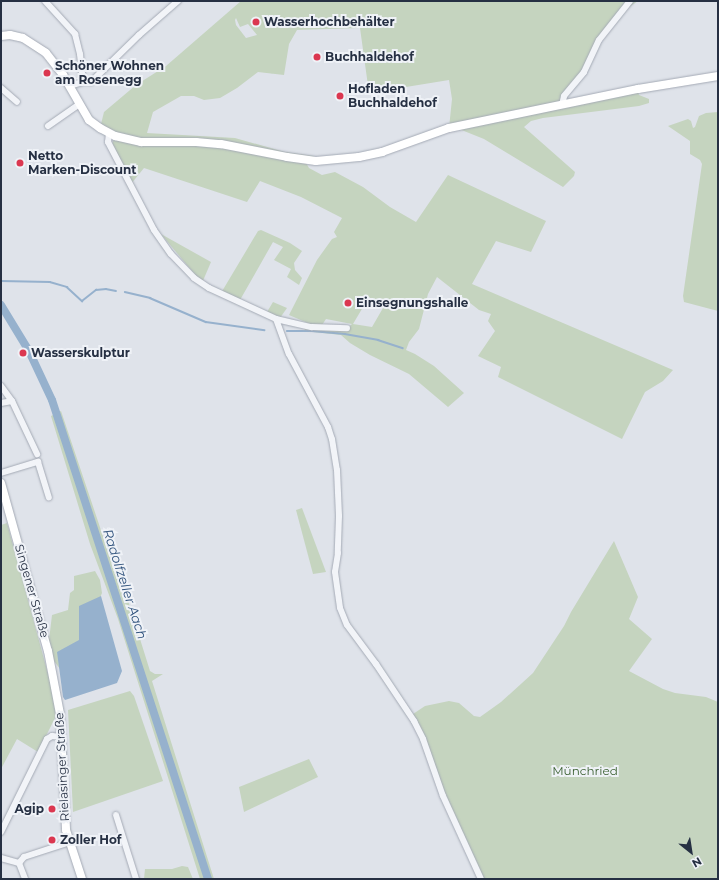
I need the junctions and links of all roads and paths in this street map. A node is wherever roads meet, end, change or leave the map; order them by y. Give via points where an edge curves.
1 (45, 1) edge
2 (178, 1) edge
3 (630, 1) edge
4 (1, 36) edge
5 (718, 76) edge
6 (83, 82) junction
7 (70, 86) junction
8 (1, 88) edge
9 (17, 102) dead end
10 (79, 104) junction
11 (562, 105) junction
12 (48, 126) dead end
13 (108, 133) junction
14 (278, 320) junction
15 (347, 328) dead end
16 (1, 386) edge
17 (12, 401) junction
18 (1, 403) edge
19 (37, 454) dead end
20 (1, 473) edge
21 (1, 483) edge
22 (49, 497) dead end
23 (58, 700) joint
24 (62, 737) junction
25 (116, 815) dead end
26 (1, 832) edge
27 (70, 842) junction
28 (1, 858) edge
29 (19, 863) junction
30 (25, 879) edge
31 (82, 879) edge
32 (136, 879) edge
33 (481, 879) edge

1 - 6 street via 75,34
2 - 6 street via 91,82
3 - 11 street via 599,40 584,72 564,96
4 - 7 main road via 23,38 40,48 51,58
5 - 11 main road
6 - 7 street
7 - 10 main road
8 - 9 street
10 - 12 street
10 - 13 main road via 93,123
11 - 13 main road via 449,128 382,152 330,161 299,160 214,143 133,142
13 - 14 street via 108,142 154,230 184,268 209,288
14 - 15 street via 312,327
14 - 33 street via 289,354 332,439 337,470 339,516 335,572 340,608 347,625 414,721 443,796
16 - 17 street
17 - 18 street
17 - 19 street
20 - 22 street via 38,462
21 - 23 main road, Singener Straße via 48,651
23 - 24 main road, Rielasinger Straße
24 - 26 street via 52,736 47,739
24 - 27 main road, Rielasinger Straße via 66,830
25 - 32 street
27 - 29 street via 24,857
27 - 31 main road, Rielasinger Straße
28 - 29 street
29 - 30 street

